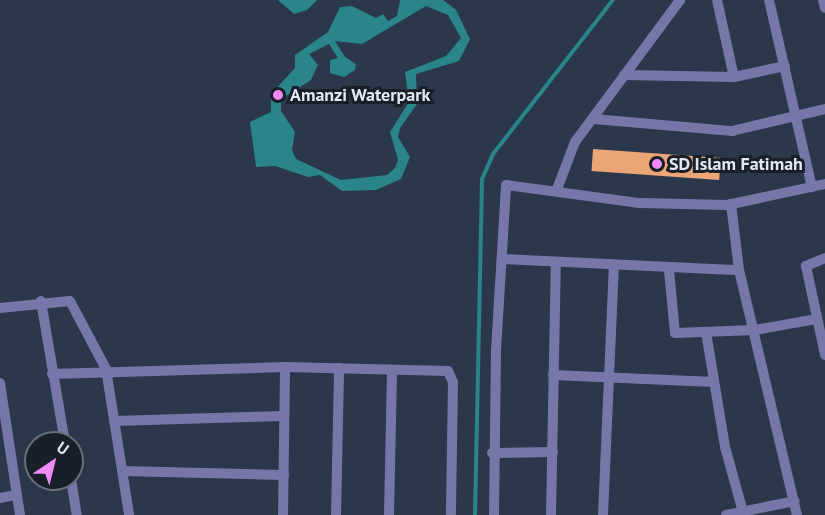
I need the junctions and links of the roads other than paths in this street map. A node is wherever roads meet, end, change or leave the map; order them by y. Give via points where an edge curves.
1 (680, 0) edge
2 (717, 0) edge
3 (770, 0) edge
4 (823, 0) edge
5 (825, 8) edge
6 (785, 66) junction
7 (624, 75) junction
8 (734, 77) junction
9 (825, 109) edge
10 (796, 116) junction
11 (594, 119) junction
12 (825, 184) edge
13 (812, 187) junction
14 (557, 189) junction
15 (731, 204) junction
16 (825, 258) edge
17 (502, 260) junction
18 (556, 262) junction
19 (614, 266) junction
20 (669, 270) junction
21 (739, 270) junction
22 (41, 301) junction
23 (0, 308) edge
24 (817, 319) junction
25 (755, 330) junction
26 (706, 332) junction
27 (825, 355) edge
28 (285, 367) junction
29 (339, 368) junction
30 (106, 369) junction
31 (392, 370) junction
32 (52, 374) junction
33 (553, 375) junction
34 (609, 378) junction
35 (714, 382) junction
36 (0, 383) edge
37 (284, 416) junction
38 (114, 421) junction
39 (62, 431) edge
40 (5, 445) edge
41 (553, 452) junction
42 (492, 453) junction
43 (122, 471) junction
44 (284, 475) junction
45 (73, 491) edge
46 (16, 495) junction
47 (0, 498) edge
48 (795, 501) junction
49 (743, 512) junction
50 (20, 515) edge
51 (77, 515) edge
52 (129, 515) edge
53 (283, 515) edge
54 (336, 515) edge
55 (388, 515) edge
56 (451, 515) edge
57 (494, 515) edge
58 (551, 515) edge
59 (603, 515) edge
60 (726, 515) edge
61 (798, 515) edge

1 - 7 street
2 - 8 street
3 - 6 street
4 - 5 street
6 - 8 street
6 - 10 street
7 - 8 street
7 - 11 street
9 - 10 street
10 - 11 street via 732,131
10 - 13 street
11 - 14 street via 575,142
12 - 13 street
13 - 15 street
14 - 15 street via 639,202
14 - 17 street via 511,184 503,189
15 - 21 street
16 - 24 street via 806,266
17 - 18 street
17 - 42 street
18 - 19 street
18 - 33 street
19 - 20 street
19 - 34 street
20 - 21 street
20 - 26 street via 672,330
21 - 25 street
22 - 23 street
22 - 30 street via 69,301
22 - 32 street
24 - 25 street
24 - 27 street
25 - 26 street
25 - 48 street
26 - 35 street
28 - 29 street
28 - 30 street
28 - 37 street
29 - 31 street
29 - 54 street
30 - 32 street
30 - 38 street
31 - 55 street
31 - 56 street via 452,374
32 - 39 street
33 - 34 street
33 - 41 street
34 - 35 street
34 - 59 street
35 - 49 street via 725,447
36 - 40 street
37 - 38 street
37 - 44 street
38 - 43 street
40 - 46 street
41 - 42 street
41 - 58 street
42 - 57 street
43 - 44 street
43 - 52 street
44 - 53 street
45 - 51 street
46 - 47 street
46 - 50 street
48 - 49 street
48 - 61 street
49 - 60 street

